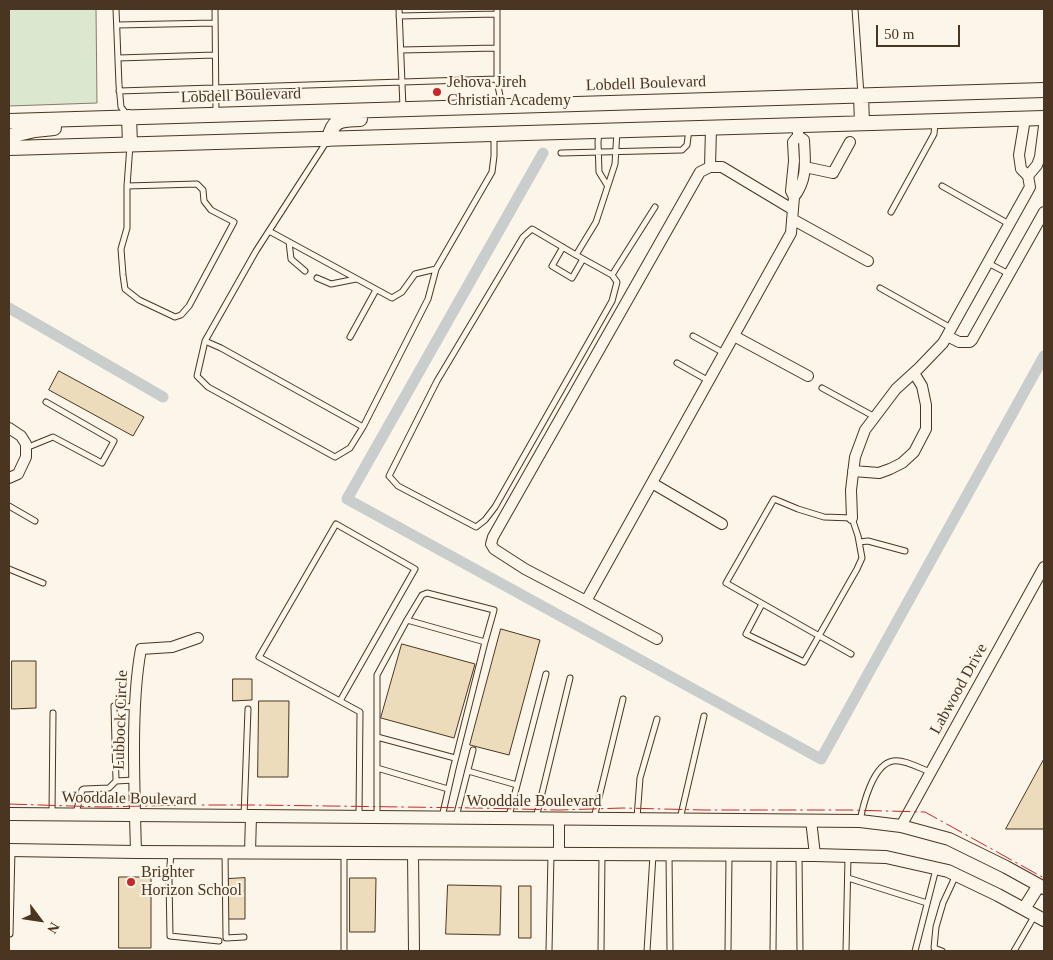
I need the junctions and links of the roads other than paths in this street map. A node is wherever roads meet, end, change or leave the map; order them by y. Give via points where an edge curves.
1 (116, 9) edge
2 (215, 9) edge
3 (399, 9) edge
4 (855, 9) edge
5 (497, 12) edge
6 (399, 16) junction
7 (215, 23) junction
8 (116, 25) junction
9 (497, 48) junction
10 (400, 50) junction
11 (215, 55) junction
12 (118, 58) junction
13 (497, 79) junction
14 (402, 82) junction
15 (216, 88) junction
16 (1044, 90) edge
17 (120, 91) junction
18 (861, 95) junction
19 (502, 106) junction
20 (400, 109) junction
21 (216, 114) junction
22 (129, 117) junction
23 (1044, 118) edge
24 (72, 119) junction
25 (1025, 119) junction
26 (9, 121) edge
27 (935, 121) junction
28 (862, 124) junction
29 (1044, 126) edge
30 (689, 128) junction
31 (711, 128) junction
32 (617, 130) junction
33 (599, 131) junction
34 (798, 131) junction
35 (494, 134) junction
36 (9, 136) edge
37 (329, 139) junction
38 (850, 142) dead end
39 (130, 144) junction
40 (9, 148) edge
41 (598, 152) junction
42 (616, 152) junction
43 (562, 153) dead end
44 (794, 157) junction
45 (805, 166) junction
46 (710, 167) junction
47 (792, 174) junction
48 (1028, 176) junction
49 (607, 184) junction
50 (128, 186) junction
51 (942, 186) dead end
52 (794, 197) junction
53 (655, 206) dead end
54 (892, 212) dead end
55 (1044, 212) edge
56 (792, 214) junction
57 (1010, 224) junction
58 (269, 231) junction
59 (289, 242) junction
60 (563, 248) junction
61 (576, 255) junction
62 (583, 259) junction
63 (868, 261) dead end
64 (988, 263) junction
65 (436, 269) junction
66 (305, 271) dead end
67 (612, 275) junction
68 (1009, 275) junction
69 (316, 278) dead end
70 (356, 279) junction
71 (880, 288) dead end
72 (376, 290) junction
73 (949, 332) junction
74 (693, 336) dead end
75 (734, 336) junction
76 (350, 337) dead end
77 (205, 341) junction
78 (724, 354) junction
79 (677, 363) dead end
80 (914, 373) junction
81 (808, 376) dead end
82 (709, 381) junction
83 (822, 388) dead end
84 (46, 402) dead end
85 (875, 417) junction
86 (363, 427) junction
87 (9, 428) edge
88 (26, 448) junction
89 (853, 471) junction
90 (9, 478) edge
91 (652, 483) junction
92 (9, 506) edge
93 (852, 518) junction
94 (35, 521) dead end
95 (722, 524) dead end
96 (859, 542) junction
97 (905, 551) dead end
98 (1044, 567) edge
99 (9, 569) edge
100 (43, 583) dead end
101 (586, 601) junction
102 (762, 604) junction
103 (408, 620) junction
104 (819, 636) junction
105 (198, 638) dead end
106 (657, 638) dead end
107 (485, 642) junction
108 (851, 654) dead end
109 (546, 674) dead end
110 (570, 678) dead end
111 (623, 699) dead end
112 (340, 701) junction
113 (135, 707) junction
114 (248, 709) dead end
115 (53, 713) dead end
116 (704, 716) dead end
117 (657, 719) dead end
118 (377, 737) junction
119 (473, 750) dead end
120 (455, 758) junction
121 (377, 768) junction
122 (468, 771) junction
123 (930, 772) junction
124 (134, 780) junction
125 (116, 781) junction
126 (517, 785) junction
127 (448, 789) junction
128 (9, 814) edge
129 (52, 815) junction
130 (76, 815) junction
131 (135, 816) junction
132 (247, 816) junction
133 (360, 817) junction
134 (377, 817) junction
135 (442, 818) junction
136 (455, 818) junction
137 (508, 818) junction
138 (536, 818) junction
139 (558, 818) junction
140 (594, 818) junction
141 (637, 819) junction
142 (680, 819) junction
143 (811, 820) junction
144 (860, 821) junction
145 (901, 826) junction
146 (11, 850) edge
147 (136, 852) junction
148 (171, 852) junction
149 (225, 852) junction
150 (250, 852) junction
151 (344, 853) junction
152 (413, 853) junction
153 (555, 854) junction
154 (602, 854) junction
155 (654, 854) junction
156 (669, 854) junction
157 (729, 855) junction
158 (774, 855) junction
159 (799, 855) junction
160 (815, 855) junction
161 (848, 856) junction
162 (936, 868) junction
163 (956, 874) junction
164 (848, 878) junction
165 (1042, 883) edge
166 (927, 903) junction
167 (1034, 915) edge
168 (10, 934) edge
169 (244, 937) dead end
170 (219, 941) dead end
171 (344, 949) dead end
172 (414, 951) edge
173 (549, 951) edge
174 (602, 951) edge
175 (647, 951) edge
176 (670, 951) edge
177 (728, 951) edge
178 (773, 951) edge
179 (800, 951) edge
180 (846, 951) edge
181 (915, 951) edge
182 (942, 951) edge
183 (1014, 951) edge

1 - 8 lane
2 - 7 lane
3 - 6 lane
4 - 18 lane
5 - 6 lane
5 - 9 lane
6 - 10 lane
7 - 8 lane
7 - 11 lane
8 - 12 lane
9 - 10 lane
9 - 13 lane
10 - 14 lane
11 - 12 lane
11 - 15 lane
12 - 17 lane
13 - 14 lane
13 - 19 lane
14 - 15 lane
14 - 20 lane
15 - 17 lane
15 - 21 lane
16 - 18 main road, Lobdell Boulevard
17 - 22 lane via 121,107
18 - 19 main road, Lobdell Boulevard
18 - 28 main road
19 - 20 main road, Lobdell Boulevard
20 - 21 main road, Lobdell Boulevard
20 - 37 main road via 383,117 339,121 333,126
21 - 22 main road, Lobdell Boulevard
22 - 24 main road, Lobdell Boulevard
22 - 39 main road
23 - 25 main road
24 - 26 main road, Lobdell Boulevard
24 - 36 main road via 60,128
25 - 27 main road
25 - 48 street via 1019,155 1021,169
27 - 28 main road
27 - 54 lane via 934,134
28 - 34 main road
29 - 48 street via 1040,157
30 - 31 main road
30 - 32 main road
30 - 42 lane via 688,145 682,150
31 - 34 main road
31 - 46 street
32 - 33 main road
32 - 42 lane
33 - 35 main road
33 - 41 lane
34 - 44 street via 793,142
34 - 45 street via 804,140
35 - 37 main road
35 - 65 lane via 492,172
37 - 39 main road
37 - 58 lane
38 - 45 street via 833,173
39 - 40 main road
39 - 50 lane
41 - 42 lane
41 - 43 lane
41 - 49 lane via 599,172
42 - 49 lane
44 - 45 street
44 - 47 street
45 - 47 street
45 - 52 street via 803,182
46 - 56 street via 722,168
46 - 101 street via 700,172 491,544 494,550 525,569
47 - 52 street
48 - 57 street via 1030,187
49 - 61 lane via 596,222
50 - 50 lane via 128,228 121,249 125,289 139,300 175,317 181,315 234,222 211,210 197,184
51 - 57 lane
52 - 56 street
53 - 67 lane
55 - 68 street
56 - 63 street
56 - 75 street via 791,233
57 - 64 street
58 - 59 lane
58 - 77 lane
59 - 66 lane via 291,259
59 - 70 lane
60 - 61 lane
60 - 62 lane via 552,266 572,278
60 - 67 lane via 532,229 522,237 437,381 389,476 398,486 476,527 485,520 612,300 617,282
61 - 62 lane
62 - 67 lane
64 - 68 lane
64 - 73 street
65 - 72 lane via 415,274 402,292 392,298
65 - 86 lane via 428,299
68 - 73 street via 970,342 959,342
69 - 70 lane via 331,284
70 - 72 lane
71 - 73 lane
72 - 76 lane
73 - 80 street via 943,343
74 - 78 lane
75 - 78 street
75 - 81 street
77 - 86 lane
77 - 86 lane via 197,376 208,387 335,457 350,448
78 - 82 street
79 - 82 lane
80 - 85 street via 896,389
80 - 89 street via 922,386 926,405 926,429 914,452 902,463 879,473
82 - 91 street
83 - 85 lane
84 - 88 lane via 114,441 102,463 53,437
85 - 89 street via 865,430
87 - 88 street via 21,436
88 - 90 street via 26,458 18,474
89 - 93 street
91 - 95 street
91 - 101 street
92 - 94 lane
93 - 96 lane
93 - 102 lane via 824,517 774,499 726,583
96 - 97 lane
96 - 104 lane via 862,558
98 - 123 street, Labwood Drive
99 - 100 lane
101 - 106 street
102 - 104 lane
102 - 104 lane via 746,634 804,662
103 - 107 lane
103 - 107 lane via 422,595 427,593 494,610
103 - 118 lane via 377,676
104 - 108 lane
105 - 113 street, Lubbock Circle via 172,647 141,648
107 - 120 lane
109 - 126 lane
110 - 138 lane
111 - 140 lane
112 - 112 lane via 259,657 336,524 415,569
112 - 133 lane via 360,712
113 - 124 street, Lubbock Circle
113 - 125 lane via 114,706
114 - 132 lane
115 - 129 lane
116 - 142 lane
117 - 141 lane via 640,778
118 - 120 lane
118 - 121 lane
119 - 122 lane
120 - 127 lane
121 - 127 lane
121 - 134 lane
122 - 126 lane
122 - 136 lane
123 - 144 lane via 904,762 887,762 875,775 864,800
123 - 145 street, Labwood Drive
124 - 125 lane
124 - 131 street, Lubbock Circle
125 - 130 lane via 109,788 82,790
126 - 137 lane
127 - 135 lane
128 - 129 street, Wooddale Boulevard
129 - 130 street, Wooddale Boulevard
130 - 131 street, Wooddale Boulevard
131 - 132 street, Wooddale Boulevard
131 - 147 street, Lubbock Circle
132 - 133 street, Wooddale Boulevard
132 - 150 street
133 - 134 street, Wooddale Boulevard
134 - 135 street, Wooddale Boulevard
135 - 136 street, Wooddale Boulevard
136 - 137 street, Wooddale Boulevard
137 - 138 street, Wooddale Boulevard
138 - 139 street, Wooddale Boulevard
139 - 140 street, Wooddale Boulevard
139 - 153 street
140 - 141 street, Wooddale Boulevard
141 - 142 street, Wooddale Boulevard
142 - 143 street, Wooddale Boulevard
143 - 144 street, Wooddale Boulevard
143 - 160 street
144 - 145 street, Wooddale Boulevard
145 - 165 street, Wooddale Boulevard via 949,839
146 - 147 street
146 - 168 lane
147 - 148 street
148 - 149 street
148 - 170 lane via 170,936
149 - 150 street
149 - 169 lane via 226,938
150 - 151 street
151 - 152 street
151 - 171 lane
152 - 153 street
152 - 172 street
153 - 154 street
153 - 173 lane
154 - 155 street
154 - 174 lane
155 - 156 street
155 - 175 lane
156 - 157 street
156 - 176 lane
157 - 158 street
157 - 177 lane
158 - 159 street
158 - 178 lane
159 - 160 street
159 - 179 lane
160 - 161 street
161 - 162 street via 886,857
161 - 164 lane
162 - 163 street
162 - 166 lane
163 - 167 street
163 - 182 lane via 936,927 934,948
164 - 166 lane
164 - 180 lane
165 - 167 street
166 - 181 lane
167 - 183 lane

